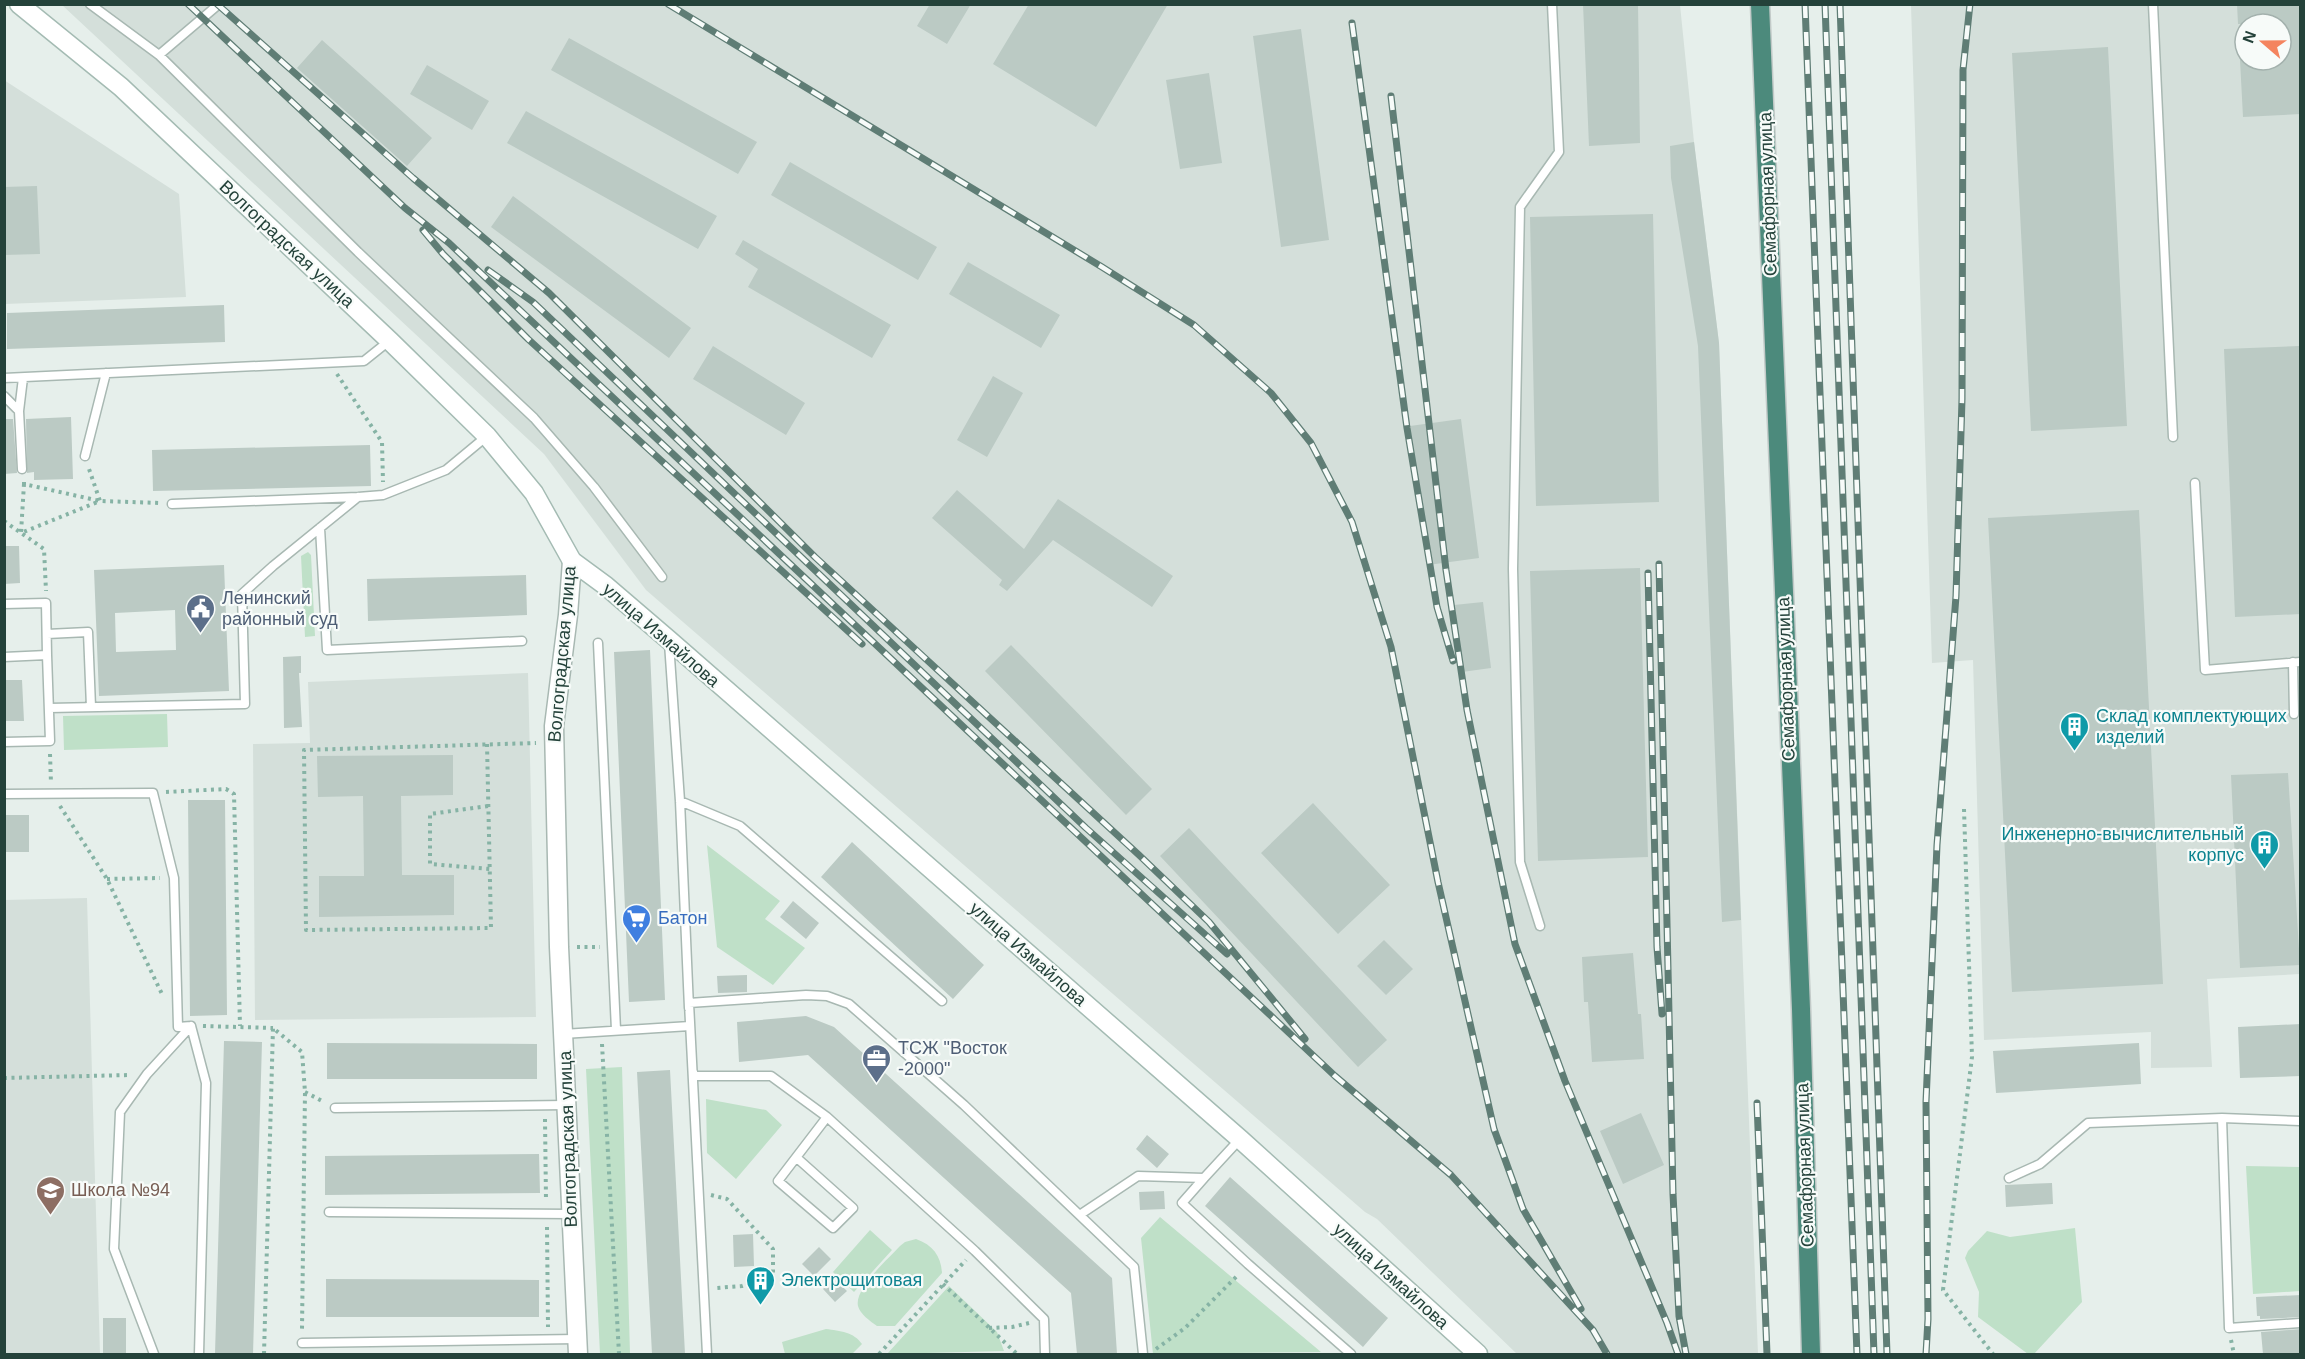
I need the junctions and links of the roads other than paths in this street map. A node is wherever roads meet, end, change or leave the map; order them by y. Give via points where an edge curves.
1 (19, 4) edge
2 (90, 4) edge
3 (219, 4) edge
4 (1552, 4) edge
5 (1760, 4) edge
6 (2154, 4) edge
7 (159, 55) junction
8 (390, 340) junction
9 (106, 373) junction
10 (4, 378) edge
11 (23, 378) junction
12 (4, 396) edge
13 (19, 411) junction
14 (487, 436) junction
15 (2173, 436) dead end
16 (85, 456) road end
17 (22, 469) road end
18 (2195, 483) dead end
19 (358, 497) junction
20 (172, 504) road end
21 (320, 528) junction
22 (572, 561) junction
23 (662, 577) dead end
24 (4, 604) edge
25 (47, 634) junction
26 (669, 640) junction
27 (522, 641) dead end
28 (598, 644) dead end
29 (47, 656) junction
30 (4, 657) edge
31 (2297, 662) edge
32 (91, 706) junction
33 (50, 708) junction
34 (2294, 714) dead end
35 (4, 741) edge
36 (4, 794) edge
37 (680, 801) junction
38 (1540, 926) dead end
39 (942, 1001) dead end
40 (689, 1003) junction
41 (191, 1026) junction
42 (690, 1026) junction
43 (616, 1030) junction
44 (563, 1034) junction
45 (694, 1076) junction
46 (566, 1105) junction
47 (335, 1108) road end
48 (827, 1117) junction
49 (2222, 1118) junction
50 (2301, 1121) edge
51 (1240, 1139) junction
52 (797, 1158) junction
53 (1204, 1178) junction
54 (2009, 1178) dead end
55 (329, 1212) dead end
56 (571, 1214) junction
57 (1081, 1214) junction
58 (2301, 1323) edge
59 (302, 1343) road end
60 (577, 1347) edge
61 (1472, 1352) edge
62 (154, 1354) edge
63 (199, 1354) edge
64 (707, 1354) edge
65 (1045, 1354) edge
66 (1143, 1354) edge
67 (1351, 1354) edge
68 (1811, 1354) edge

1 - 8 main road, Волгоградская улица via 121,87
2 - 7 lane
3 - 7 lane
4 - 38 lane via 1560,152 1520,207 1513,558 1520,862
5 - 68 highway, Семафорная улица via 1801,1008
6 - 15 lane
7 - 23 lane via 358,252 534,417 594,487
8 - 9 lane via 364,361
8 - 14 main road, Волгоградская улица
9 - 11 lane
9 - 16 lane
10 - 11 lane
11 - 13 lane
12 - 13 lane
13 - 17 lane
14 - 19 lane via 446,470 383,495
14 - 22 main road, Волгоградская улица via 534,493
18 - 31 lane via 2205,670
19 - 20 lane
19 - 21 lane
21 - 27 lane via 327,650
21 - 32 lane via 242,594 245,704
22 - 26 main road, улица Измайлова
22 - 44 main road, Волгоградская улица via 554,726
24 - 25 lane via 46,603
25 - 29 lane
25 - 32 lane via 88,632
26 - 37 lane
26 - 51 main road, улица Измайлова
28 - 43 lane
29 - 30 lane
29 - 33 lane
31 - 34 lane
32 - 33 lane
33 - 35 lane via 50,741
36 - 41 lane via 153,793 174,878 178,1027
37 - 39 lane via 740,826
37 - 40 lane
40 - 42 lane
40 - 57 lane via 806,995 827,996 849,1004
41 - 62 lane via 147,1074 120,1112 114,1249
41 - 63 lane via 206,1083
42 - 43 lane
42 - 45 lane
43 - 44 lane
44 - 46 main road, Волгоградская улица
45 - 48 lane via 771,1076
45 - 64 lane
46 - 47 lane
46 - 56 main road, Волгоградская улица
48 - 52 lane
48 - 65 lane via 1044,1319
49 - 50 lane
49 - 54 lane via 2088,1123 2040,1164
49 - 58 lane via 2229,1328
51 - 53 lane
51 - 61 main road, улица Измайлова
52 - 52 lane via 778,1181 833,1228 853,1208
53 - 57 lane via 1138,1176
53 - 67 lane via 1182,1203
55 - 56 lane
56 - 60 main road, Волгоградская улица
57 - 66 lane via 1134,1267
59 - 60 lane

